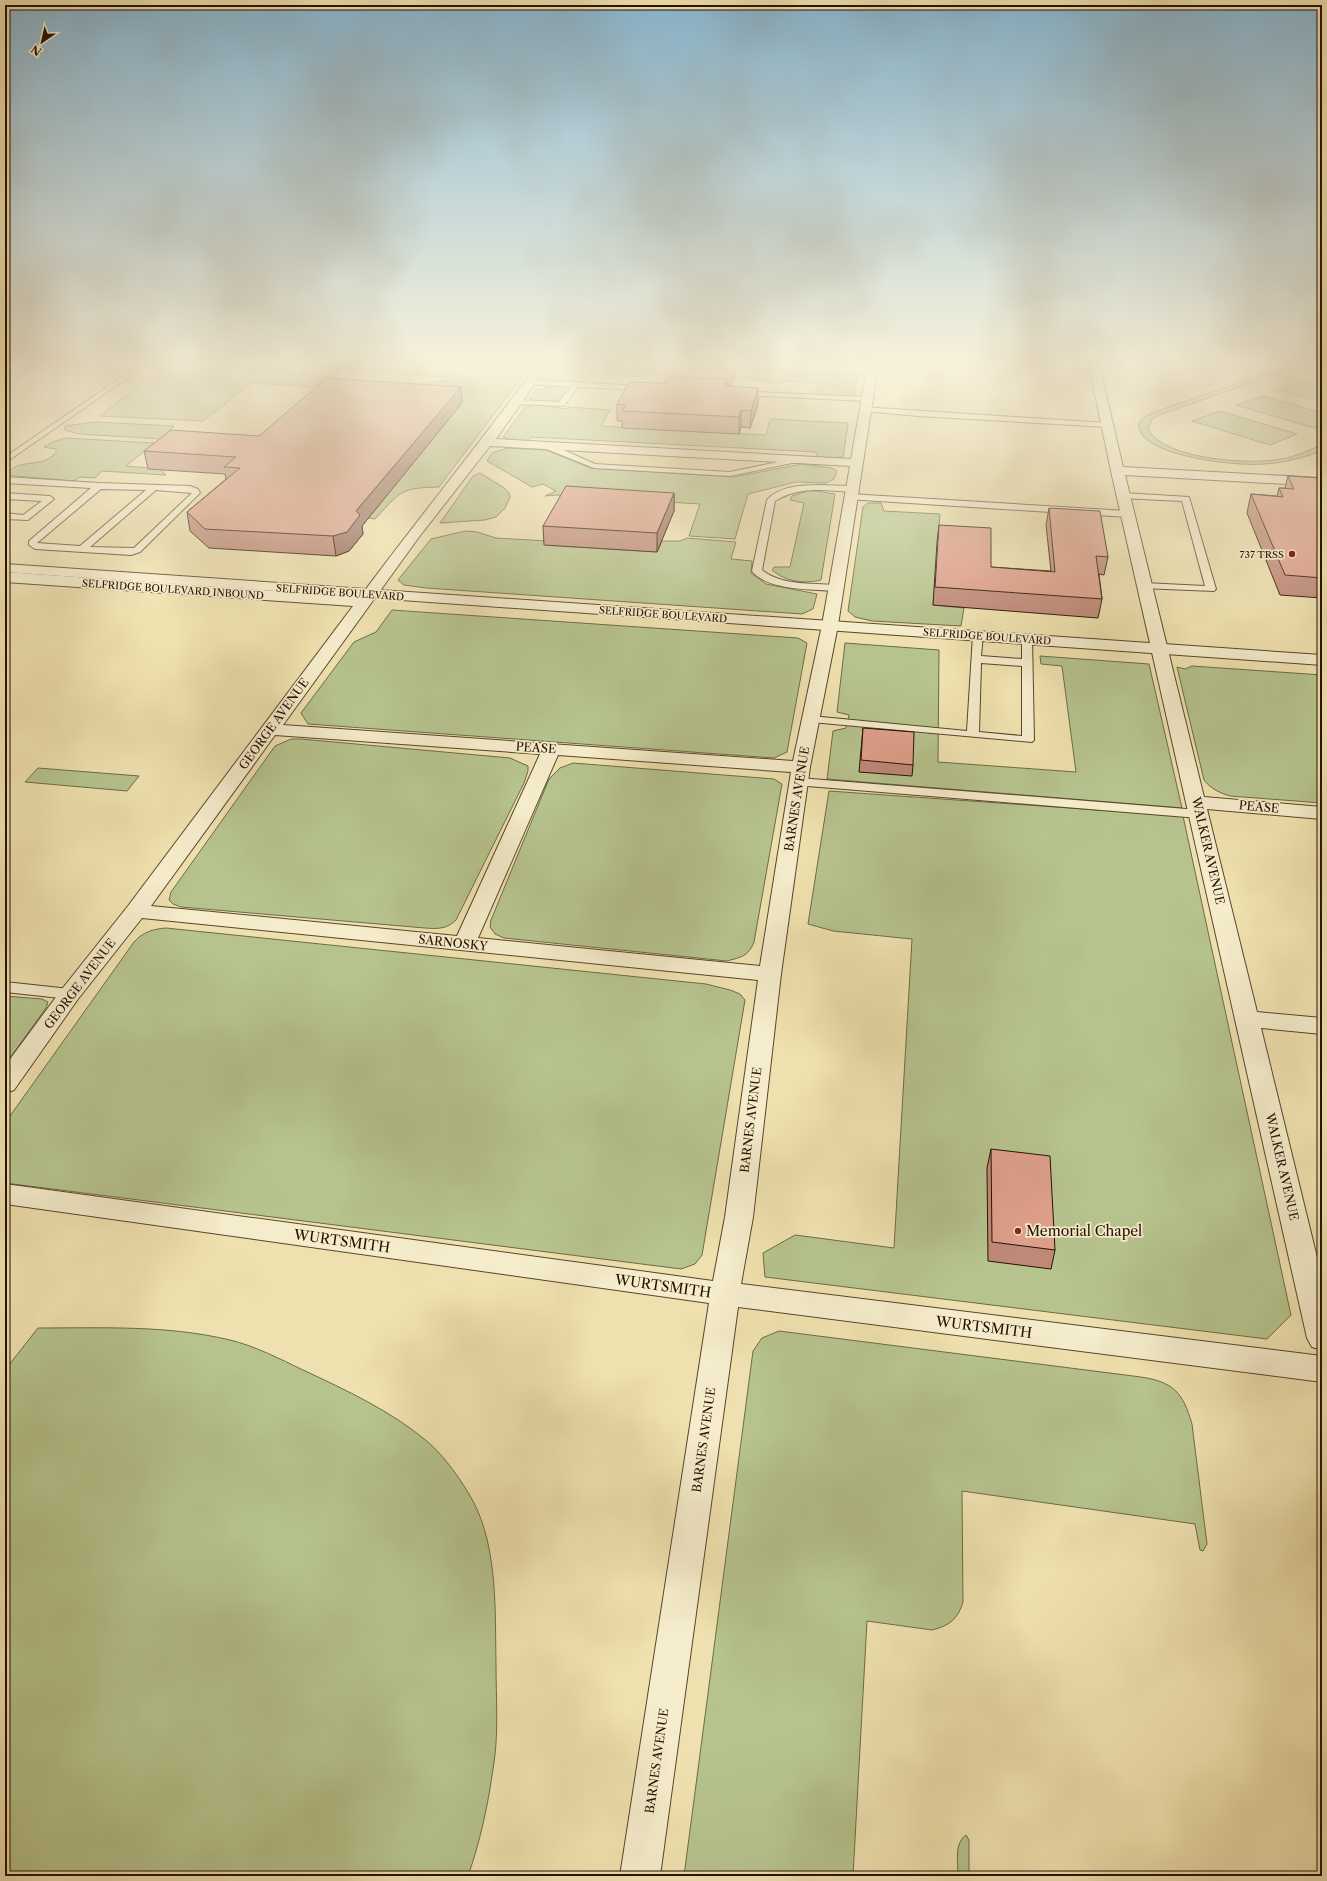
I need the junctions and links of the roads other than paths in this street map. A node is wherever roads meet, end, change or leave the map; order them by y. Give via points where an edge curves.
1 (17, 453) edge
2 (478, 453) edge
3 (563, 453) edge
4 (668, 453) edge
5 (858, 453) edge
6 (1113, 453) edge
7 (797, 460) junction
8 (5, 461) edge
9 (856, 463) junction
10 (1117, 471) junction
11 (5, 480) edge
12 (1322, 482) edge
13 (99, 486) junction
14 (155, 487) junction
15 (851, 493) junction
16 (5, 496) edge
17 (1125, 505) junction
18 (5, 516) edge
19 (82, 549) junction
20 (5, 568) edge
21 (5, 577) edge
22 (1144, 586) junction
23 (836, 588) junction
24 (368, 598) junction
25 (830, 625) junction
26 (978, 635) junction
27 (1027, 638) junction
28 (1159, 648) junction
29 (976, 659) junction
30 (1322, 660) edge
31 (1027, 663) junction
32 (811, 719) junction
33 (270, 729) junction
34 (973, 734) junction
35 (551, 750) junction
36 (800, 774) junction
37 (1198, 808) junction
38 (1322, 813) edge
39 (136, 911) junction
40 (464, 944) junction
41 (770, 974) junction
42 (5, 987) edge
43 (70, 994) junction
44 (1247, 1019) junction
45 (1322, 1026) edge
46 (5, 1084) edge
47 (5, 1194) edge
48 (725, 1294) junction
49 (1322, 1338) edge
50 (1322, 1369) edge
51 (640, 1876) edge

1 - 8 lane
2 - 24 street, GEORGE AVENUE via 414,534
3 - 7 lane via 594,466 730,474
4 - 7 street
5 - 9 street, BARNES AVENUE
6 - 10 street, WALKER AVENUE
7 - 9 street
9 - 15 street, BARNES AVENUE
10 - 12 street
10 - 17 street, WALKER AVENUE
11 - 13 lane
13 - 14 lane
13 - 19 lane via 32,543 35,546
14 - 19 lane
14 - 19 lane via 190,489 196,493 137,550 131,552
15 - 17 lane
15 - 23 street, BARNES AVENUE
15 - 23 lane via 801,487 788,489 771,500 758,571 763,577 778,582
16 - 18 lane via 50,499 25,518
17 - 22 street, WALKER AVENUE
17 - 22 lane via 1186,499 1211,589
20 - 24 street, SELFRIDGE BOULEVARD
21 - 24 street, SELFRIDGE BOULEVARD INBOUND
22 - 28 street, WALKER AVENUE
23 - 25 street, BARNES AVENUE
24 - 25 street, SELFRIDGE BOULEVARD
24 - 33 street, GEORGE AVENUE
25 - 26 street, SELFRIDGE BOULEVARD
25 - 32 street, BARNES AVENUE
26 - 27 street, SELFRIDGE BOULEVARD
26 - 29 lane
27 - 28 street, SELFRIDGE BOULEVARD
27 - 31 lane
28 - 30 street, SELFRIDGE BOULEVARD
28 - 37 street, WALKER AVENUE
29 - 31 lane
29 - 34 lane
31 - 34 lane via 1028,740
32 - 34 lane
32 - 36 street, BARNES AVENUE
33 - 35 street, PEASE
33 - 39 street, GEORGE AVENUE
35 - 36 street, PEASE
35 - 40 street
36 - 37 lane
36 - 41 street, BARNES AVENUE
37 - 38 street, PEASE
37 - 44 street, WALKER AVENUE
39 - 40 street, SARNOSKY
39 - 43 street, GEORGE AVENUE
40 - 41 street, SARNOSKY
41 - 48 street, BARNES AVENUE via 739,1217
42 - 43 lane
43 - 46 street, GEORGE AVENUE
44 - 45 street
44 - 49 street, WALKER AVENUE
47 - 48 street, WURTSMITH
48 - 50 street, WURTSMITH
48 - 51 street, BARNES AVENUE

